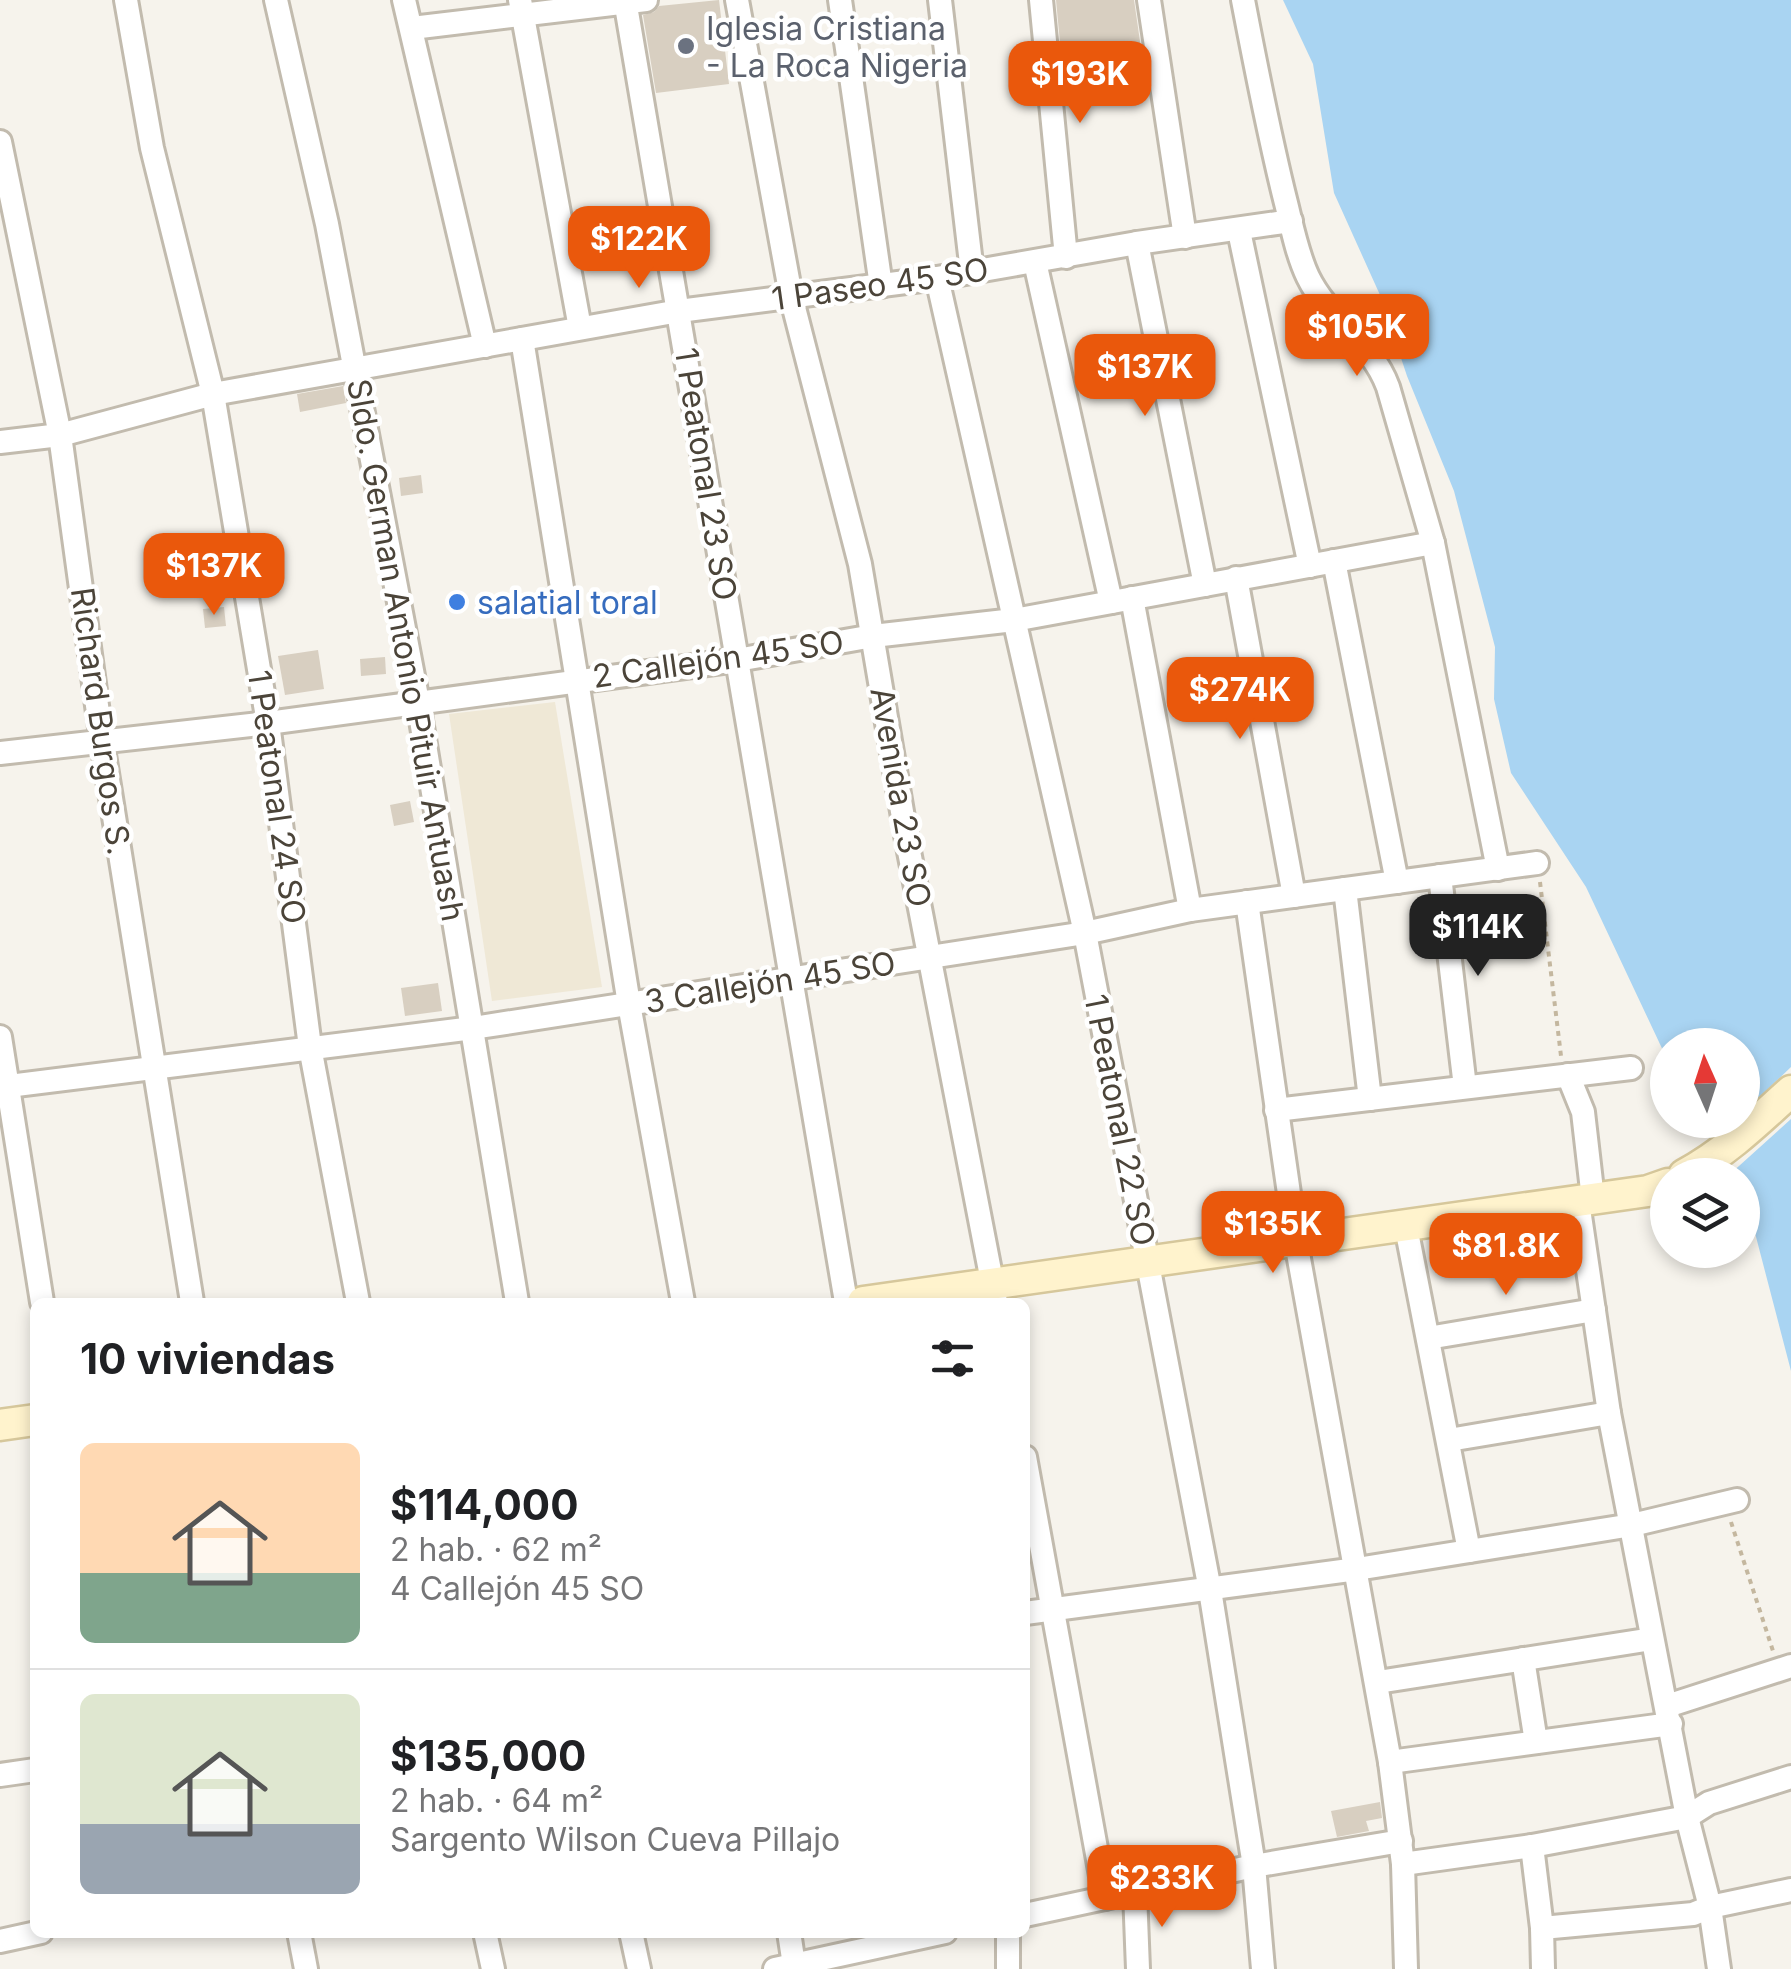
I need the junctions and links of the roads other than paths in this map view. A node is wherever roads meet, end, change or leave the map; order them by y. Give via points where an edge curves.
1 (126, 0) edge
2 (276, 0) edge
3 (404, 0) edge
4 (737, 0) edge
5 (840, 0) edge
6 (940, 0) edge
7 (1041, 0) edge
8 (1149, 0) edge
9 (1243, 0) edge
10 (632, 1) edge
11 (521, 7) edge
12 (412, 28) junction
13 (0, 142) edge
14 (1290, 222) junction
15 (1239, 231) junction
16 (1185, 237) junction
17 (1137, 243) junction
18 (1066, 257) junction
19 (1036, 262) junction
20 (972, 272) junction
21 (937, 278) junction
22 (882, 286) junction
23 (791, 296) junction
24 (679, 311) junction
25 (580, 328) junction
26 (522, 339) junction
27 (484, 346) junction
28 (354, 369) junction
29 (213, 394) junction
30 (60, 435) junction
31 (0, 442) edge
32 (1433, 543) junction
33 (1334, 561) junction
34 (1310, 566) junction
35 (1236, 578) junction
36 (1205, 585) junction
37 (1121, 600) junction
38 (1014, 620) junction
39 (873, 636) junction
40 (737, 660) junction
41 (575, 680) junction
42 (418, 702) junction
43 (268, 724) junction
44 (102, 742) junction
45 (0, 753) edge
46 (1538, 863) road end
47 (1498, 869) junction
48 (1440, 876) junction
49 (1397, 882) junction
50 (1345, 890) junction
51 (1294, 896) junction
52 (1247, 902) junction
53 (1190, 910) junction
54 (1085, 933) junction
55 (931, 958) junction
56 (791, 978) junction
57 (629, 1004) junction
58 (473, 1028) junction
59 (0, 1037) edge
60 (310, 1047) junction
61 (154, 1066) junction
62 (1632, 1068) dead end
63 (1568, 1075) junction
64 (4, 1086) edge
65 (1465, 1087) junction
66 (1791, 1090) edge
67 (1370, 1099) junction
68 (1276, 1110) junction
69 (1713, 1158) edge
70 (1650, 1190) edge
71 (1585, 1201) junction
72 (1406, 1227) junction
73 (1296, 1242) junction
74 (1147, 1263) junction
75 (995, 1294) edge
76 (41, 1298) edge
77 (191, 1298) edge
78 (357, 1298) edge
79 (516, 1298) edge
80 (682, 1298) edge
81 (845, 1298) edge
82 (928, 1298) edge
83 (1594, 1310) junction
84 (1428, 1338) junction
85 (1610, 1414) junction
86 (30, 1421) edge
87 (0, 1424) edge
88 (1449, 1440) junction
89 (1030, 1483) edge
90 (1731, 1502) road end
91 (1632, 1525) junction
92 (1469, 1551) junction
93 (1357, 1570) junction
94 (1210, 1590) junction
95 (1054, 1608) junction
96 (1030, 1611) edge
97 (1652, 1639) junction
98 (1523, 1659) junction
99 (1785, 1668) edge
100 (1378, 1682) junction
101 (1669, 1715) junction
102 (1536, 1742) junction
103 (1390, 1762) junction
104 (30, 1771) edge
105 (0, 1775) edge
106 (1791, 1777) edge
107 (1687, 1818) junction
108 (1532, 1846) junction
109 (1402, 1853) junction
110 (1254, 1866) junction
111 (1791, 1890) edge
112 (1135, 1892) junction
113 (1105, 1898) junction
114 (1710, 1907) junction
115 (1030, 1915) edge
116 (1542, 1928) junction
117 (30, 1934) edge
118 (301, 1938) edge
119 (485, 1938) edge
120 (632, 1938) edge
121 (788, 1938) edge
122 (927, 1938) edge
123 (1008, 1938) edge
124 (0, 1941) edge
125 (863, 1960) edge
126 (784, 1967) edge
127 (306, 1969) edge
128 (493, 1969) edge
129 (639, 1969) edge
130 (1008, 1969) edge
131 (1138, 1969) edge
132 (1263, 1969) edge
133 (1406, 1969) edge
134 (1543, 1969) edge
135 (1719, 1969) edge

1 - 29 street, 1 Peatonal 24 SO via 152,148
2 - 28 street, Sldo. German Antonio Pituir Antuash
3 - 12 street
4 - 23 street, Avenida 23 SO
5 - 22 street
6 - 20 street
7 - 18 street
8 - 16 street
9 - 14 street
10 - 11 street
10 - 24 street, 1 Peatonal 23 SO
11 - 12 street
11 - 25 street
12 - 27 street
13 - 30 street, Richard Burgos S.
14 - 15 street, 1 Paseo 45 SO
14 - 32 street via 1319,298 1378,362
15 - 16 street, 1 Paseo 45 SO
15 - 34 street
16 - 17 street, 1 Paseo 45 SO
17 - 18 street, 1 Paseo 45 SO
17 - 36 street
18 - 19 street, 1 Paseo 45 SO
19 - 20 street, 1 Paseo 45 SO
19 - 37 street
20 - 21 street, 1 Paseo 45 SO
21 - 22 street, 1 Paseo 45 SO
21 - 38 street, 1 Peatonal 22 SO
22 - 23 street, 1 Paseo 45 SO
23 - 24 street, 1 Paseo 45 SO
23 - 39 street, Avenida 23 SO
24 - 25 street, 1 Paseo 45 SO
24 - 40 street, 1 Peatonal 23 SO
25 - 26 street, 1 Paseo 45 SO
26 - 27 street, 1 Paseo 45 SO
26 - 41 street
27 - 28 street, 1 Paseo 45 SO
28 - 29 street, 1 Paseo 45 SO
28 - 42 street, Sldo. German Antonio Pituir Antuash
29 - 30 street, 1 Paseo 45 SO
29 - 43 street, 1 Peatonal 24 SO
30 - 31 street, 1 Paseo 45 SO
30 - 44 street, Richard Burgos S.
32 - 33 street, 2 Callejón 45 SO
32 - 47 street
33 - 34 street, 2 Callejón 45 SO
33 - 49 street
34 - 35 street, 2 Callejón 45 SO
35 - 36 street, 2 Callejón 45 SO
35 - 51 street
36 - 37 street, 2 Callejón 45 SO
37 - 38 street, 2 Callejón 45 SO
37 - 53 street
38 - 39 street, 2 Callejón 45 SO
38 - 54 street, 1 Peatonal 22 SO
39 - 40 street, 2 Callejón 45 SO
39 - 55 street, Avenida 23 SO
40 - 41 street, 2 Callejón 45 SO
40 - 56 street, 1 Peatonal 23 SO
41 - 42 street, 2 Callejón 45 SO
41 - 57 street
42 - 43 street, 2 Callejón 45 SO
42 - 58 street, Sldo. German Antonio Pituir Antuash
43 - 44 street, 2 Callejón 45 SO
43 - 60 street, 1 Peatonal 24 SO
44 - 45 street, 2 Callejón 45 SO
44 - 61 street, Richard Burgos S.
46 - 47 street, 3 Callejón 45 SO
47 - 48 street, 3 Callejón 45 SO
48 - 49 street, 3 Callejón 45 SO
48 - 65 street
49 - 50 street, 3 Callejón 45 SO
50 - 51 street, 3 Callejón 45 SO
50 - 67 street
51 - 52 street, 3 Callejón 45 SO
52 - 53 street, 3 Callejón 45 SO
52 - 68 street
53 - 54 street, 3 Callejón 45 SO
54 - 55 street, 3 Callejón 45 SO
54 - 74 street, 1 Peatonal 22 SO
55 - 56 street, 3 Callejón 45 SO
55 - 75 street, Avenida 23 SO
56 - 57 street, 3 Callejón 45 SO
56 - 81 street, 1 Peatonal 23 SO
57 - 58 street, 3 Callejón 45 SO
57 - 80 street
58 - 60 street, 3 Callejón 45 SO
58 - 79 street, Sldo. German Antonio Pituir Antuash
59 - 64 street
60 - 61 street, 3 Callejón 45 SO
60 - 78 street, 1 Peatonal 24 SO
61 - 64 street, 3 Callejón 45 SO
61 - 77 street, Richard Burgos S.
62 - 63 street
63 - 65 street
63 - 71 street via 1583,1112
64 - 76 street
65 - 67 street
66 - 69 street
67 - 68 street
68 - 73 street
70 - 71 street
71 - 72 street
71 - 83 street
72 - 73 street
72 - 84 street
73 - 74 street
73 - 93 street
74 - 75 street
74 - 94 street, 1 Peatonal 22 SO
75 - 82 street
83 - 84 street
83 - 85 street
84 - 88 street
85 - 88 street
85 - 91 street
86 - 87 street
88 - 92 street
89 - 95 street
90 - 91 street
91 - 92 street
91 - 97 street
92 - 93 street
93 - 94 street
93 - 100 street
94 - 95 street
94 - 110 street, 1 Peatonal 22 SO
95 - 96 street
95 - 113 street
97 - 98 street
97 - 101 street
98 - 100 street
98 - 102 street
99 - 101 street
100 - 103 street
101 - 102 street
101 - 107 street
102 - 103 street
103 - 109 street
104 - 105 street
106 - 107 street via 1709,1803
107 - 108 street
107 - 114 street
108 - 109 street
108 - 116 street
109 - 110 street
109 - 133 street
110 - 112 street
110 - 132 street, 1 Peatonal 22 SO
111 - 114 street
112 - 113 street
112 - 131 street
113 - 115 street
114 - 116 street via 1686,1916
114 - 135 street
116 - 134 street
117 - 124 street
118 - 127 street
119 - 128 street
120 - 129 street
121 - 126 street
122 - 125 street
123 - 130 street
125 - 126 street

